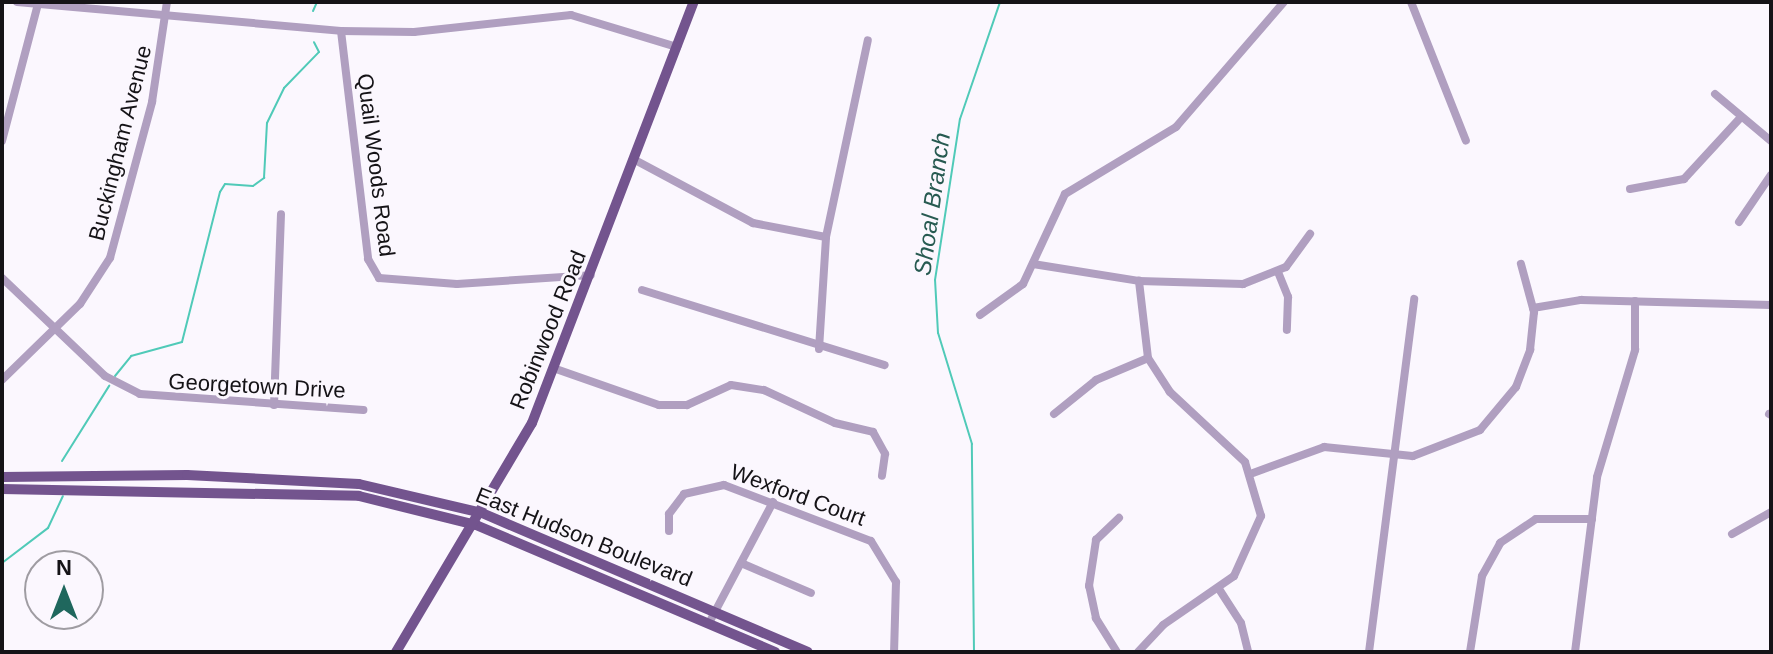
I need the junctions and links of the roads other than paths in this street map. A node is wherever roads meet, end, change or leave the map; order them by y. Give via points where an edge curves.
1 (17, 2) edge
2 (167, 2) edge
3 (694, 2) edge
4 (1284, 2) edge
5 (1411, 2) edge
6 (38, 4) edge
7 (168, 16) junction
8 (341, 31) junction
9 (868, 40) dead end
10 (677, 47) junction
11 (1715, 94) dead end
12 (1741, 117) junction
13 (2, 141) edge
14 (1466, 141) dead end
15 (1771, 141) edge
16 (635, 160) junction
17 (1771, 175) edge
18 (1630, 189) dead end
19 (281, 214) dead end
20 (1739, 222) dead end
21 (1310, 234) dead end
22 (826, 237) junction
23 (1033, 264) junction
24 (1521, 264) dead end
25 (1278, 272) junction
26 (591, 275) junction
27 (2, 278) edge
28 (1139, 281) junction
29 (642, 290) dead end
30 (1414, 299) dead end
31 (1635, 301) junction
32 (1771, 305) edge
33 (1533, 308) junction
34 (980, 315) dead end
35 (1287, 330) dead end
36 (55, 332) junction
37 (819, 349) junction
38 (1148, 358) junction
39 (885, 365) dead end
40 (556, 369) junction
41 (2, 380) edge
42 (274, 405) junction
43 (363, 410) dead end
44 (1054, 414) dead end
45 (1393, 456) junction
46 (1253, 473) junction
47 (882, 476) dead end
48 (2, 477) edge
49 (2, 489) edge
50 (773, 502) junction
51 (1771, 512) edge
52 (482, 513) junction
53 (1119, 518) dead end
54 (1592, 519) junction
55 (476, 525) junction
56 (669, 531) dead end
57 (1732, 534) dead end
58 (741, 563) junction
59 (1219, 589) junction
60 (811, 593) dead end
61 (712, 618) junction
62 (396, 652) edge
63 (775, 652) edge
64 (808, 652) edge
65 (894, 652) edge
66 (1117, 652) edge
67 (1138, 652) edge
68 (1248, 652) edge
69 (1369, 652) edge
70 (1470, 652) edge
71 (1575, 652) edge

1 - 6 street
2 - 7 street, Buckingham Avenue
3 - 10 main road, Robinwood Road
4 - 23 street via 1176,127 1065,194
5 - 14 street
6 - 7 street
6 - 13 street
7 - 8 street
7 - 36 street, Buckingham Avenue via 110,258
8 - 10 street via 414,32 571,15
8 - 26 street, Quail Woods Road via 368,259 379,278 457,284
9 - 22 street
10 - 16 main road, Robinwood Road
11 - 12 street
12 - 15 street
12 - 18 street via 1684,179
16 - 22 street via 753,223
16 - 26 main road, Robinwood Road
17 - 20 street
19 - 42 street
21 - 25 street
22 - 37 street
23 - 28 street
23 - 34 street via 1017,292
24 - 33 street
25 - 28 street via 1234,285
25 - 35 street via 1288,297
26 - 40 main road, Robinwood Road
27 - 36 street, Georgetown Drive
28 - 38 street
29 - 37 street
30 - 45 street
31 - 32 street
31 - 33 street
31 - 54 street via 1631,367 1602,457
33 - 45 street via 1523,373 1498,412 1450,445
36 - 41 street, Buckingham Avenue
36 - 42 street, Georgetown Drive via 105,376 140,394
37 - 39 street
38 - 44 street via 1096,380
38 - 46 street via 1170,392
40 - 47 street via 659,405 687,405 731,385 764,390 873,432 885,454
40 - 52 main road, Robinwood Road
42 - 43 street, Georgetown Drive
45 - 46 street via 1324,447
45 - 69 street
46 - 59 street via 1261,508 1257,540
48 - 52 main road, East Hudson Boulevard via 307,480
49 - 55 main road, East Hudson Boulevard via 308,492 359,496
50 - 56 street, Wexford Court via 704,486 675,503
50 - 58 street
50 - 65 street, Wexford Court via 884,552 899,598
51 - 57 street
52 - 55 main road, Robinwood Road
52 - 61 main road, East Hudson Boulevard
53 - 66 street via 1096,540 1089,586 1096,618
54 - 70 street via 1536,519 1500,543 1482,576
54 - 71 street
55 - 61 main road, East Hudson Boulevard
55 - 62 main road, Robinwood Road
58 - 60 street
58 - 61 street
59 - 67 street via 1163,625
59 - 68 street via 1241,623
61 - 63 main road, East Hudson Boulevard
61 - 64 main road, East Hudson Boulevard

